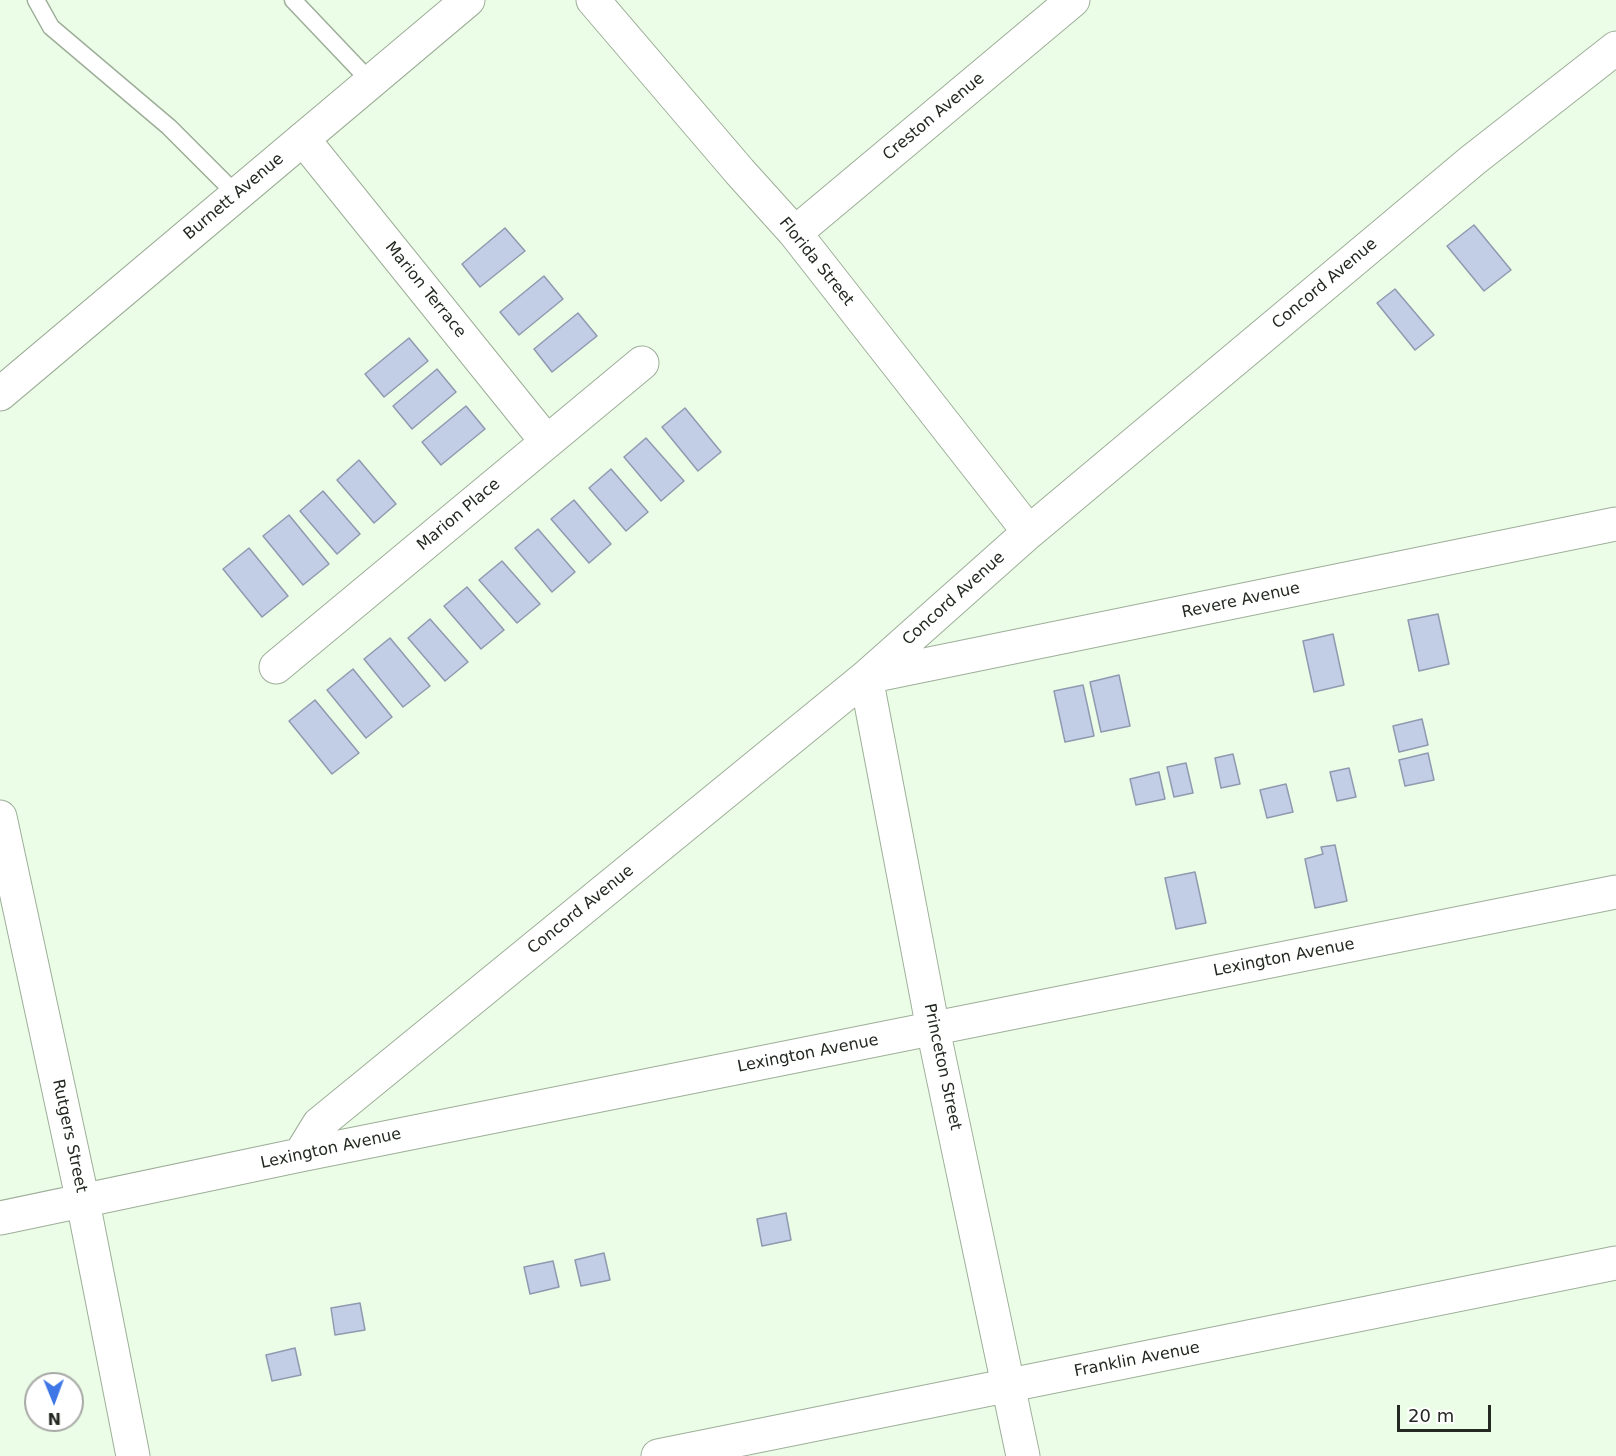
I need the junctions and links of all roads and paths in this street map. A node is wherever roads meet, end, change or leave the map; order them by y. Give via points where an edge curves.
1 (36, 0) edge
2 (293, 0) edge
3 (468, 0) edge
4 (593, 0) edge
5 (1072, 0) edge
6 (1616, 48) edge
7 (370, 81) junction
8 (303, 139) junction
9 (236, 194) junction
10 (795, 233) junction
11 (642, 363) dead end
12 (0, 394) edge
13 (547, 442) junction
14 (1616, 524) edge
15 (1029, 532) junction
16 (276, 668) dead end
17 (866, 677) junction
18 (0, 817) edge
19 (1616, 892) edge
20 (933, 1029) junction
21 (300, 1155) junction
22 (83, 1202) junction
23 (0, 1218) edge
24 (1616, 1263) edge
25 (1009, 1385) junction
26 (133, 1456) edge
27 (658, 1456) edge
28 (1023, 1456) edge

1 - 9 lane via 51,27 169,127
2 - 7 lane
3 - 7 street, Burnett Avenue
4 - 10 street, Florida Street
5 - 10 street, Creston Avenue
6 - 15 street, Concord Avenue via 1473,160
7 - 8 street, Burnett Avenue
8 - 9 street, Burnett Avenue
8 - 13 street, Marion Terrace
9 - 12 street, Burnett Avenue
10 - 15 street, Florida Street
11 - 13 street, Marion Place
13 - 16 street, Marion Place
14 - 17 street, Revere Avenue
15 - 17 street, Concord Avenue
17 - 20 street, Princeton Street
17 - 21 street, Concord Avenue via 319,1124
18 - 22 street, Rutgers Street
19 - 20 street, Lexington Avenue
20 - 21 street, Lexington Avenue
20 - 25 street, Princeton Street
21 - 22 street, Lexington Avenue
22 - 23 street, Lexington Avenue
22 - 26 street, Rutgers Street
24 - 25 street, Franklin Avenue
25 - 27 street, Franklin Avenue
25 - 28 street, Princeton Street

